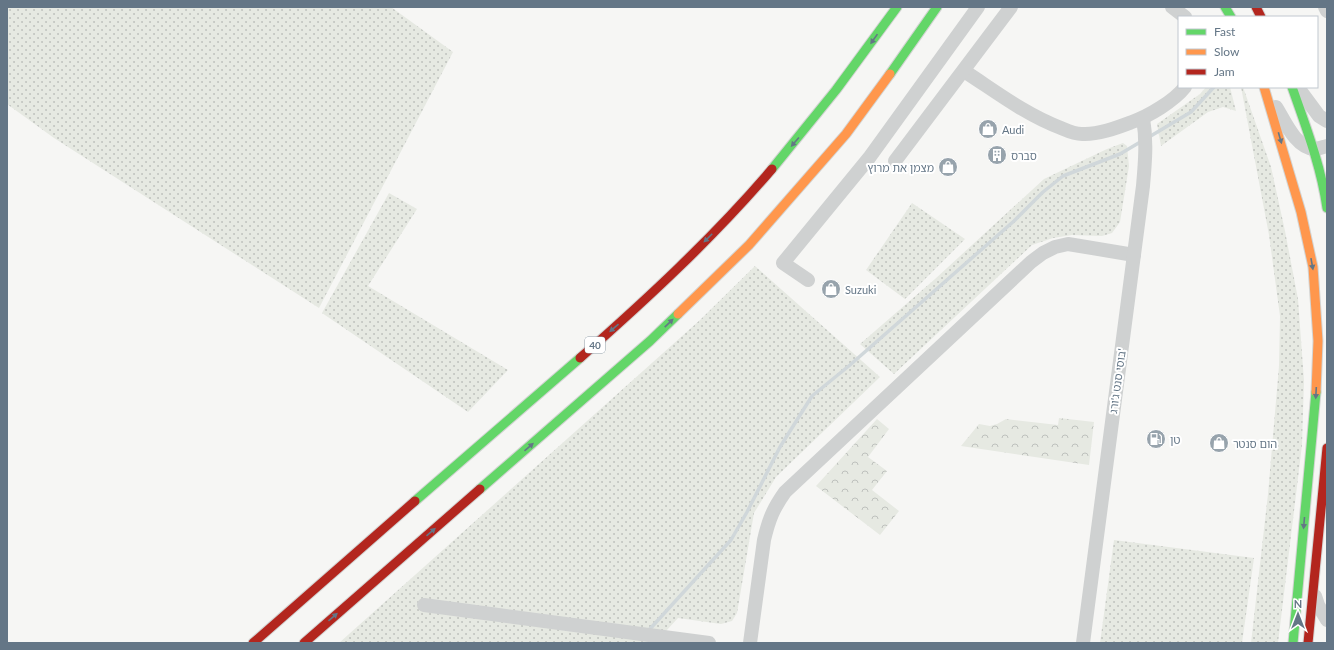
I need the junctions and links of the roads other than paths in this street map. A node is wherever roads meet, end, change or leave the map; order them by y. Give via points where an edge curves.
1 (897, 7) edge
2 (937, 7) edge
3 (978, 7) edge
4 (1012, 7) edge
5 (1172, 7) edge
6 (1226, 7) edge
7 (1256, 7) edge
8 (1325, 7) edge
9 (1327, 11) edge
10 (1184, 16) edge
11 (1230, 16) edge
12 (1260, 16) edge
13 (964, 70) junction
14 (1184, 88) edge
15 (1292, 88) edge
16 (1299, 88) edge
17 (1266, 90) edge
18 (1144, 121) junction
19 (1327, 121) edge
20 (1321, 147) edge
21 (895, 162) dead end
22 (1327, 208) edge
23 (1134, 255) junction
24 (808, 280) dead end
25 (1327, 448) edge
26 (1314, 593) junction
27 (424, 605) dead end
28 (1327, 620) edge
29 (253, 643) edge
30 (304, 643) edge
31 (709, 643) edge
32 (750, 643) edge
33 (1083, 643) edge
34 (1293, 643) edge
35 (1308, 643) edge
36 (1313, 643) edge

1 -> 29 main road, 40 via 819,113 744,200 682,264 621,322
30 -> 2 main road via 650,341 749,245 846,134
3 - 24 street via 869,158 783,263
4 - 13 street
5 - 10 street
6 - 11 main road
7 - 12 main road
8 - 9 street
13 - 18 street via 1034,115 1072,133 1097,133
13 - 21 street
14 - 18 street
15 - 20 main road
16 - 19 street via 1319,116
17 - 20 street via 1297,140
17 -> 34 main road via 1308,242 1313,267 1318,341 1316,401
18 - 23 street, בוסי סנט ג'ורג' via 1146,158
20 - 22 main road
23 - 32 street via 1068,244 1042,253 785,492 774,507 764,540
23 - 33 street, בוסי סנט ג'ורג'
25 - 26 main road
26 - 28 street
26 - 35 main road
27 - 31 street
35 - 36 street

